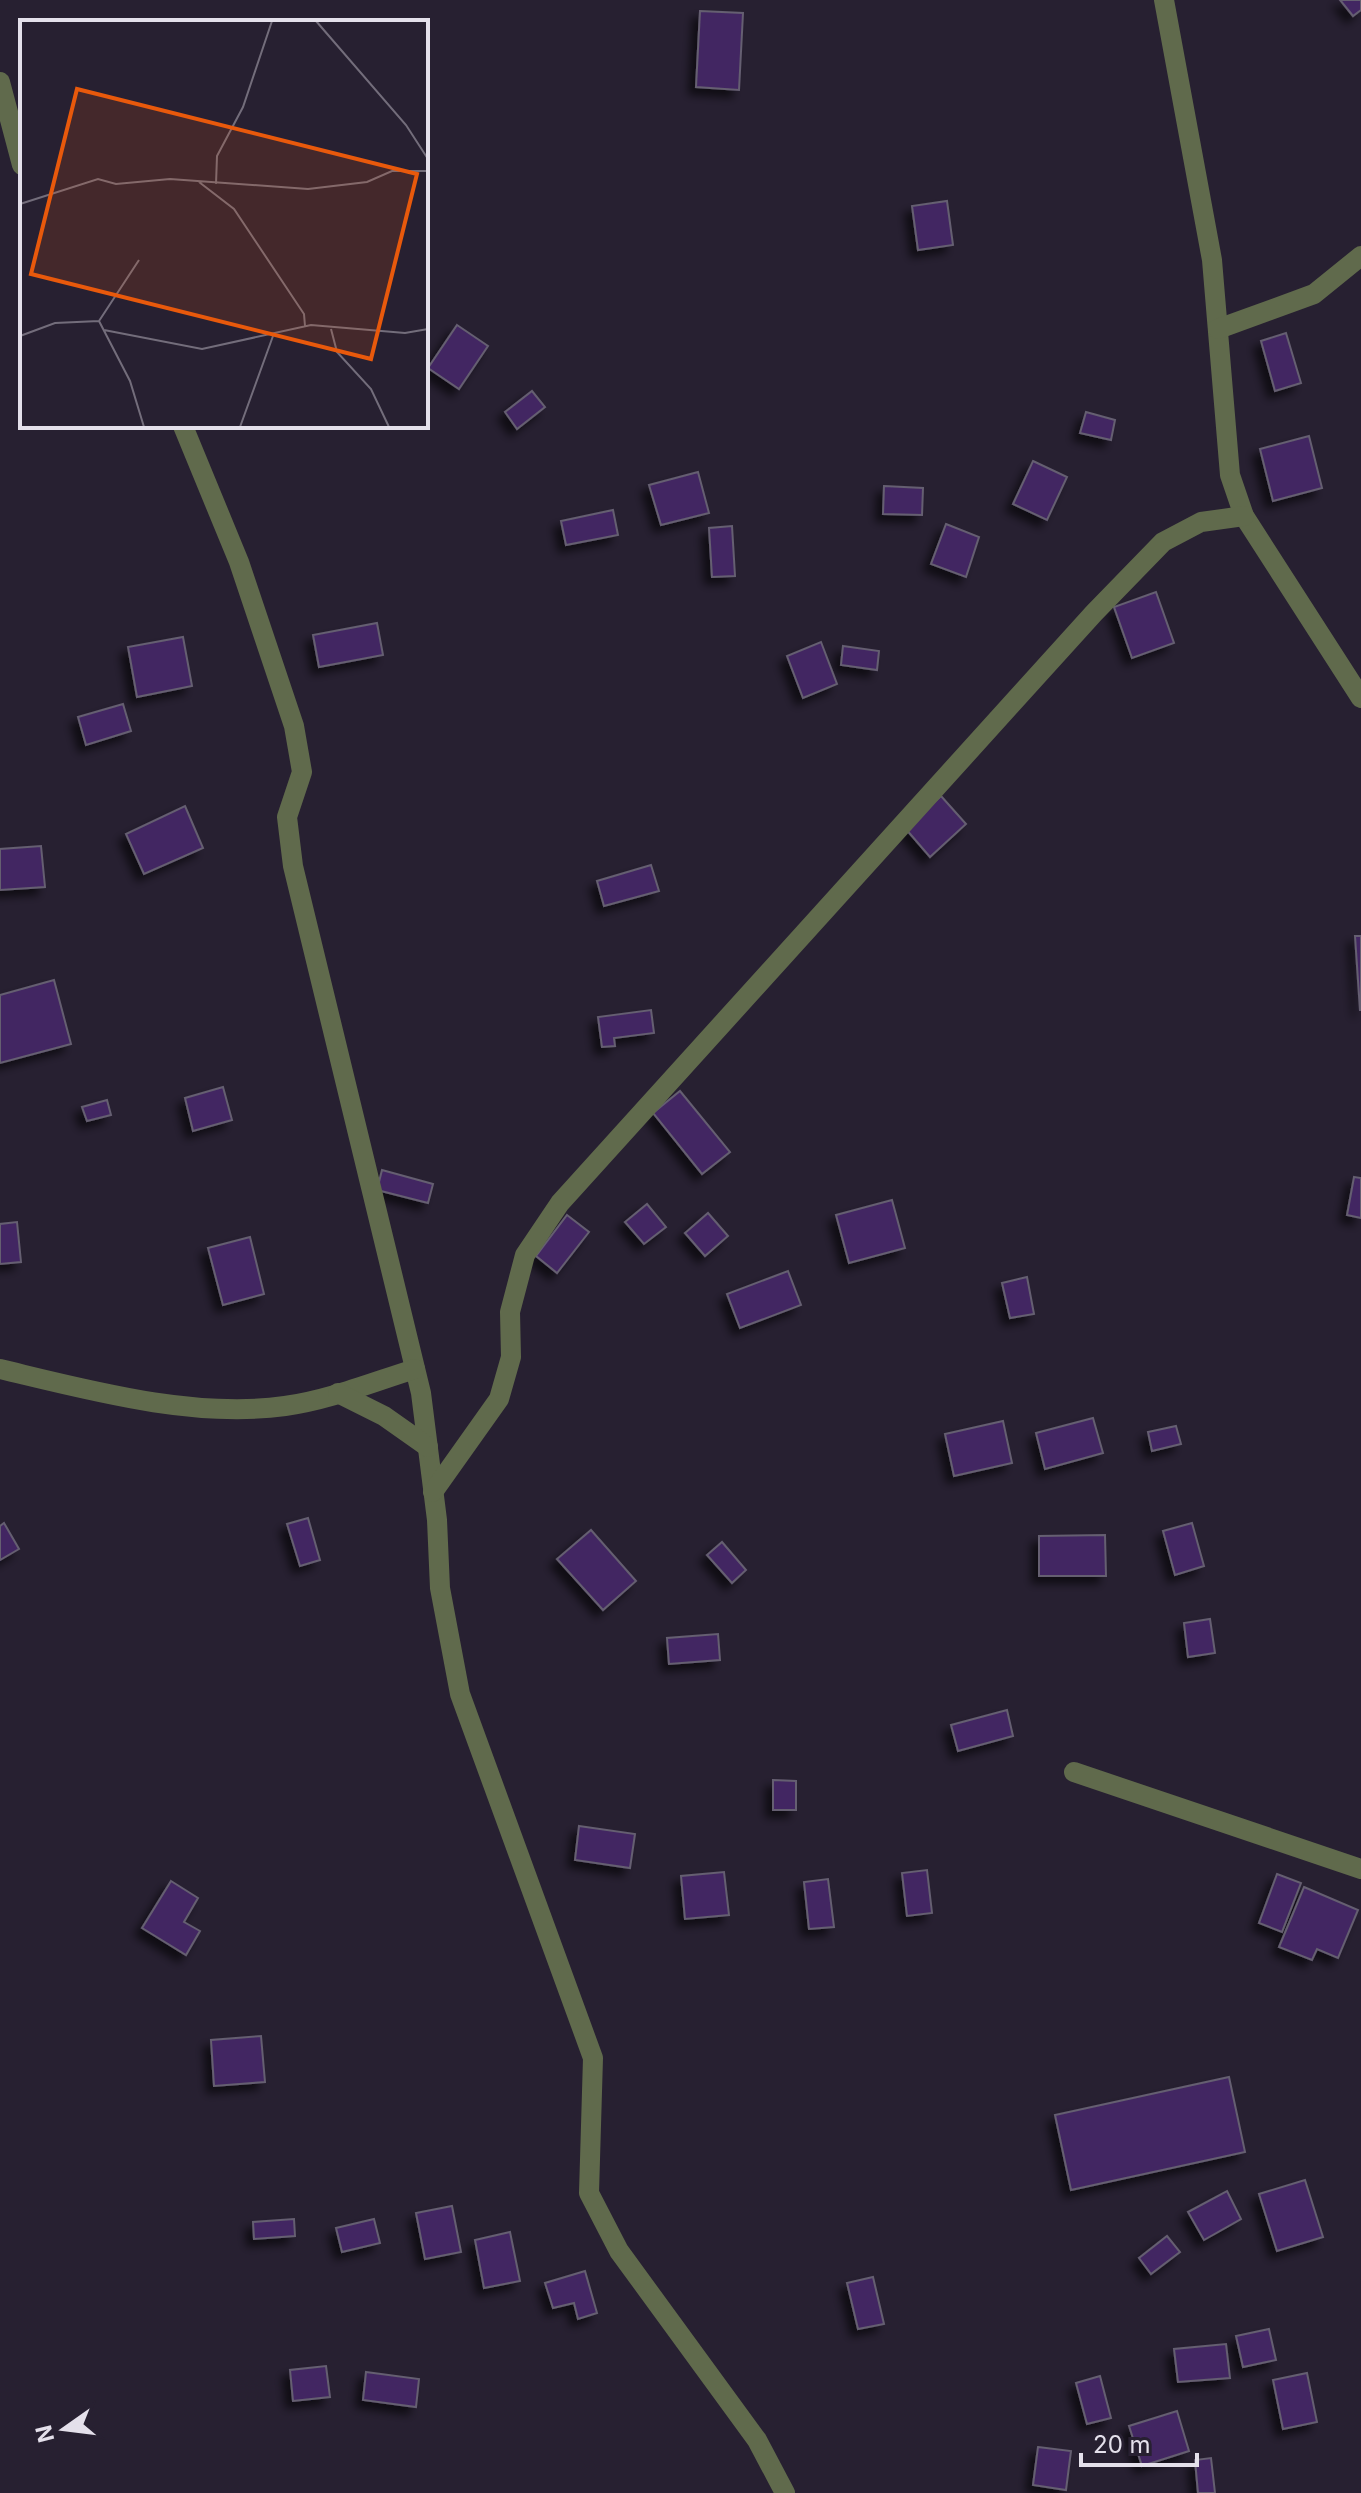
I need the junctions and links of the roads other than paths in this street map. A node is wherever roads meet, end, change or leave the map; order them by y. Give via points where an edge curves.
1 (1164, 0) edge
2 (0, 82) edge
3 (20, 157) edge
4 (1361, 256) edge
5 (1218, 329) junction
6 (184, 428) edge
7 (1244, 516) junction
8 (1361, 698) edge
9 (0, 1369) edge
10 (415, 1369) junction
11 (338, 1393) junction
12 (428, 1447) junction
13 (433, 1492) junction
14 (1074, 1772) dead end
15 (1361, 1869) edge
16 (785, 2493) edge

1 - 5 street via 1212,260
2 - 3 street
4 - 5 street via 1314,294
5 - 7 street via 1230,475
6 - 10 street via 239,562 294,726 302,772 287,817 293,866
7 - 8 street
7 - 13 street via 1201,522 1163,542 560,1203 525,1255 510,1312 511,1357 499,1399
9 - 11 street via 104,1393 224,1409 285,1406
10 - 11 street
10 - 12 street
11 - 12 street
12 - 13 street
13 - 16 street via 440,1588 460,1694 593,2058 589,2193 619,2251 757,2440
14 - 15 street

